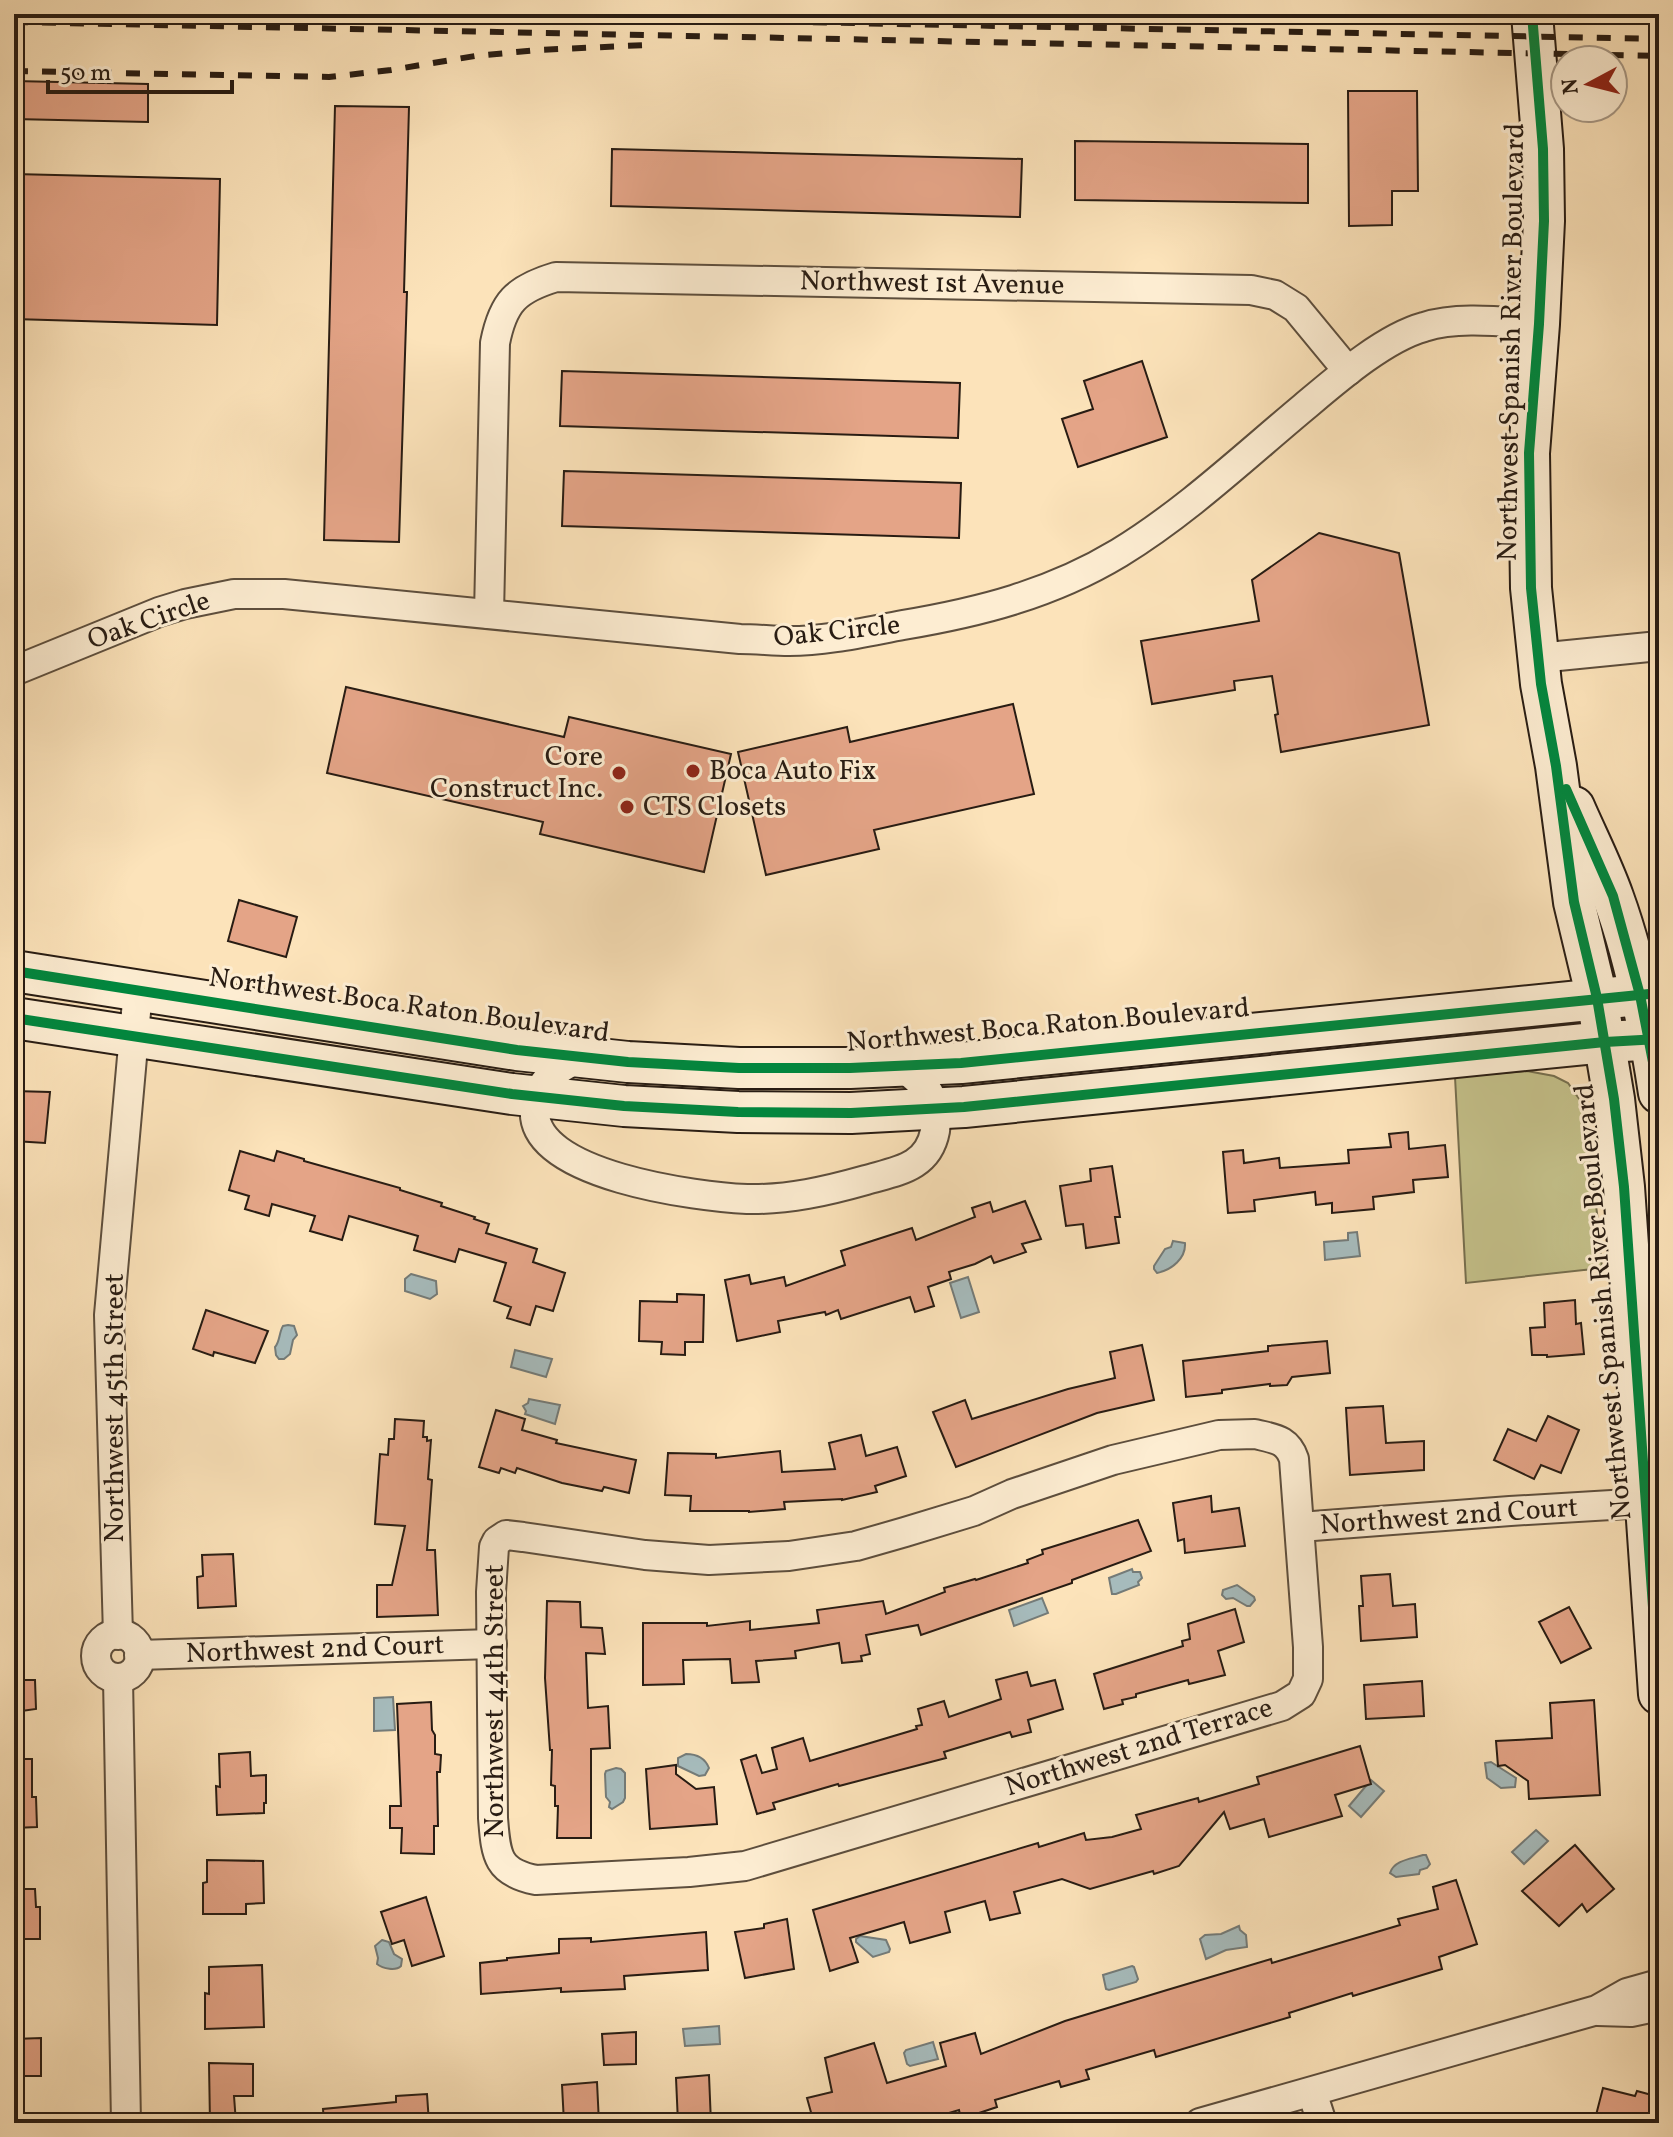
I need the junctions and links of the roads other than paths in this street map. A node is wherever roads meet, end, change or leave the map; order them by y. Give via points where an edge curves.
1 (1532, 14) edge
2 (1539, 324) junction
3 (1348, 371) junction
4 (489, 614) junction
5 (1659, 646) edge
6 (1538, 658) junction
7 (14, 671) edge
8 (1556, 766) junction
9 (14, 971) edge
10 (138, 990) junction
11 (1650, 994) edge
12 (1597, 998) junction
13 (14, 1018) edge
14 (134, 1036) junction
15 (1654, 1039) edge
16 (1605, 1042) junction
17 (580, 1057) junction
18 (901, 1066) junction
19 (1659, 1093) edge
20 (536, 1096) junction
21 (936, 1108) junction
22 (1645, 1503) junction
23 (1300, 1527) junction
24 (501, 1537) joint
25 (118, 1635) junction
26 (492, 1644) junction
27 (139, 1655) junction
28 (118, 1678) junction
29 (1659, 1694) edge
30 (504, 1867) joint
31 (1659, 1984) edge
32 (1659, 2006) edge
33 (1597, 2010) junction
34 (1312, 2092) junction
35 (126, 2123) edge
36 (1200, 2123) edge
37 (1322, 2123) edge

1 - 2 street, Northwest Spanish River Boulevard via 1543,149
2 - 3 street, Oak Circle via 1426,326
2 - 6 street, Northwest Spanish River Boulevard via 1528,497
3 - 4 street, Oak Circle via 1164,523 1067,580 990,608 789,641
3 - 4 street, Northwest 1st Avenue via 1296,308 1275,295 1251,290 556,277 533,284 513,299 500,319 495,343
4 - 7 street, Oak Circle via 234,594 159,612
5 - 6 street
6 - 8 street, Northwest Spanish River Boulevard
8 - 11 street, Northwest Spanish River Boulevard
8 - 12 street, Northwest Spanish River Boulevard via 1574,902
9 - 10 street, Northwest Boca Raton Boulevard
10 - 14 street, Northwest 45th Street
10 - 17 street, Northwest Boca Raton Boulevard
11 - 12 street, Northwest Boca Raton Boulevard
11 - 15 street, Northwest Spanish River Boulevard
12 - 16 street, Northwest Spanish River Boulevard
12 - 18 street, Northwest Boca Raton Boulevard
13 - 14 street
14 - 20 street
14 - 25 street, Northwest 45th Street via 109,1315
15 - 16 street
15 - 19 street, Northwest Spanish River Boulevard
16 - 21 street
16 - 22 street, Northwest Spanish River Boulevard via 1624,1187
17 - 18 street, Northwest Boca Raton Boulevard via 739,1068
17 - 20 street via 543,1081
18 - 21 street via 920,1081
20 - 21 street via 738,1112
20 - 21 street via 536,1123 566,1158 637,1183 748,1199 811,1194 918,1162 933,1137
22 - 23 street, Northwest 2nd Court
22 - 29 street, Northwest Spanish River Boulevard
23 - 24 street, Northwest 2nd Terrace via 1290,1448 1255,1434 1219,1435 1113,1460 905,1532 802,1554 709,1560
23 - 30 street, Northwest 2nd Terrace via 1308,1679 1301,1694 1282,1706 745,1866 536,1880
24 - 26 street, Northwest 44th Street via 494,1547
25 - 27 street via 130,1639
25 - 28 street via 104,1639 96,1658 102,1671
26 - 27 street, Northwest 2nd Court
26 - 30 street, Northwest 44th Street via 493,1818 496,1850
27 - 28 street via 134,1670
28 - 35 street
31 - 33 street via 1627,1993
32 - 33 street via 1631,2012
33 - 34 street
34 - 36 street
34 - 37 street

